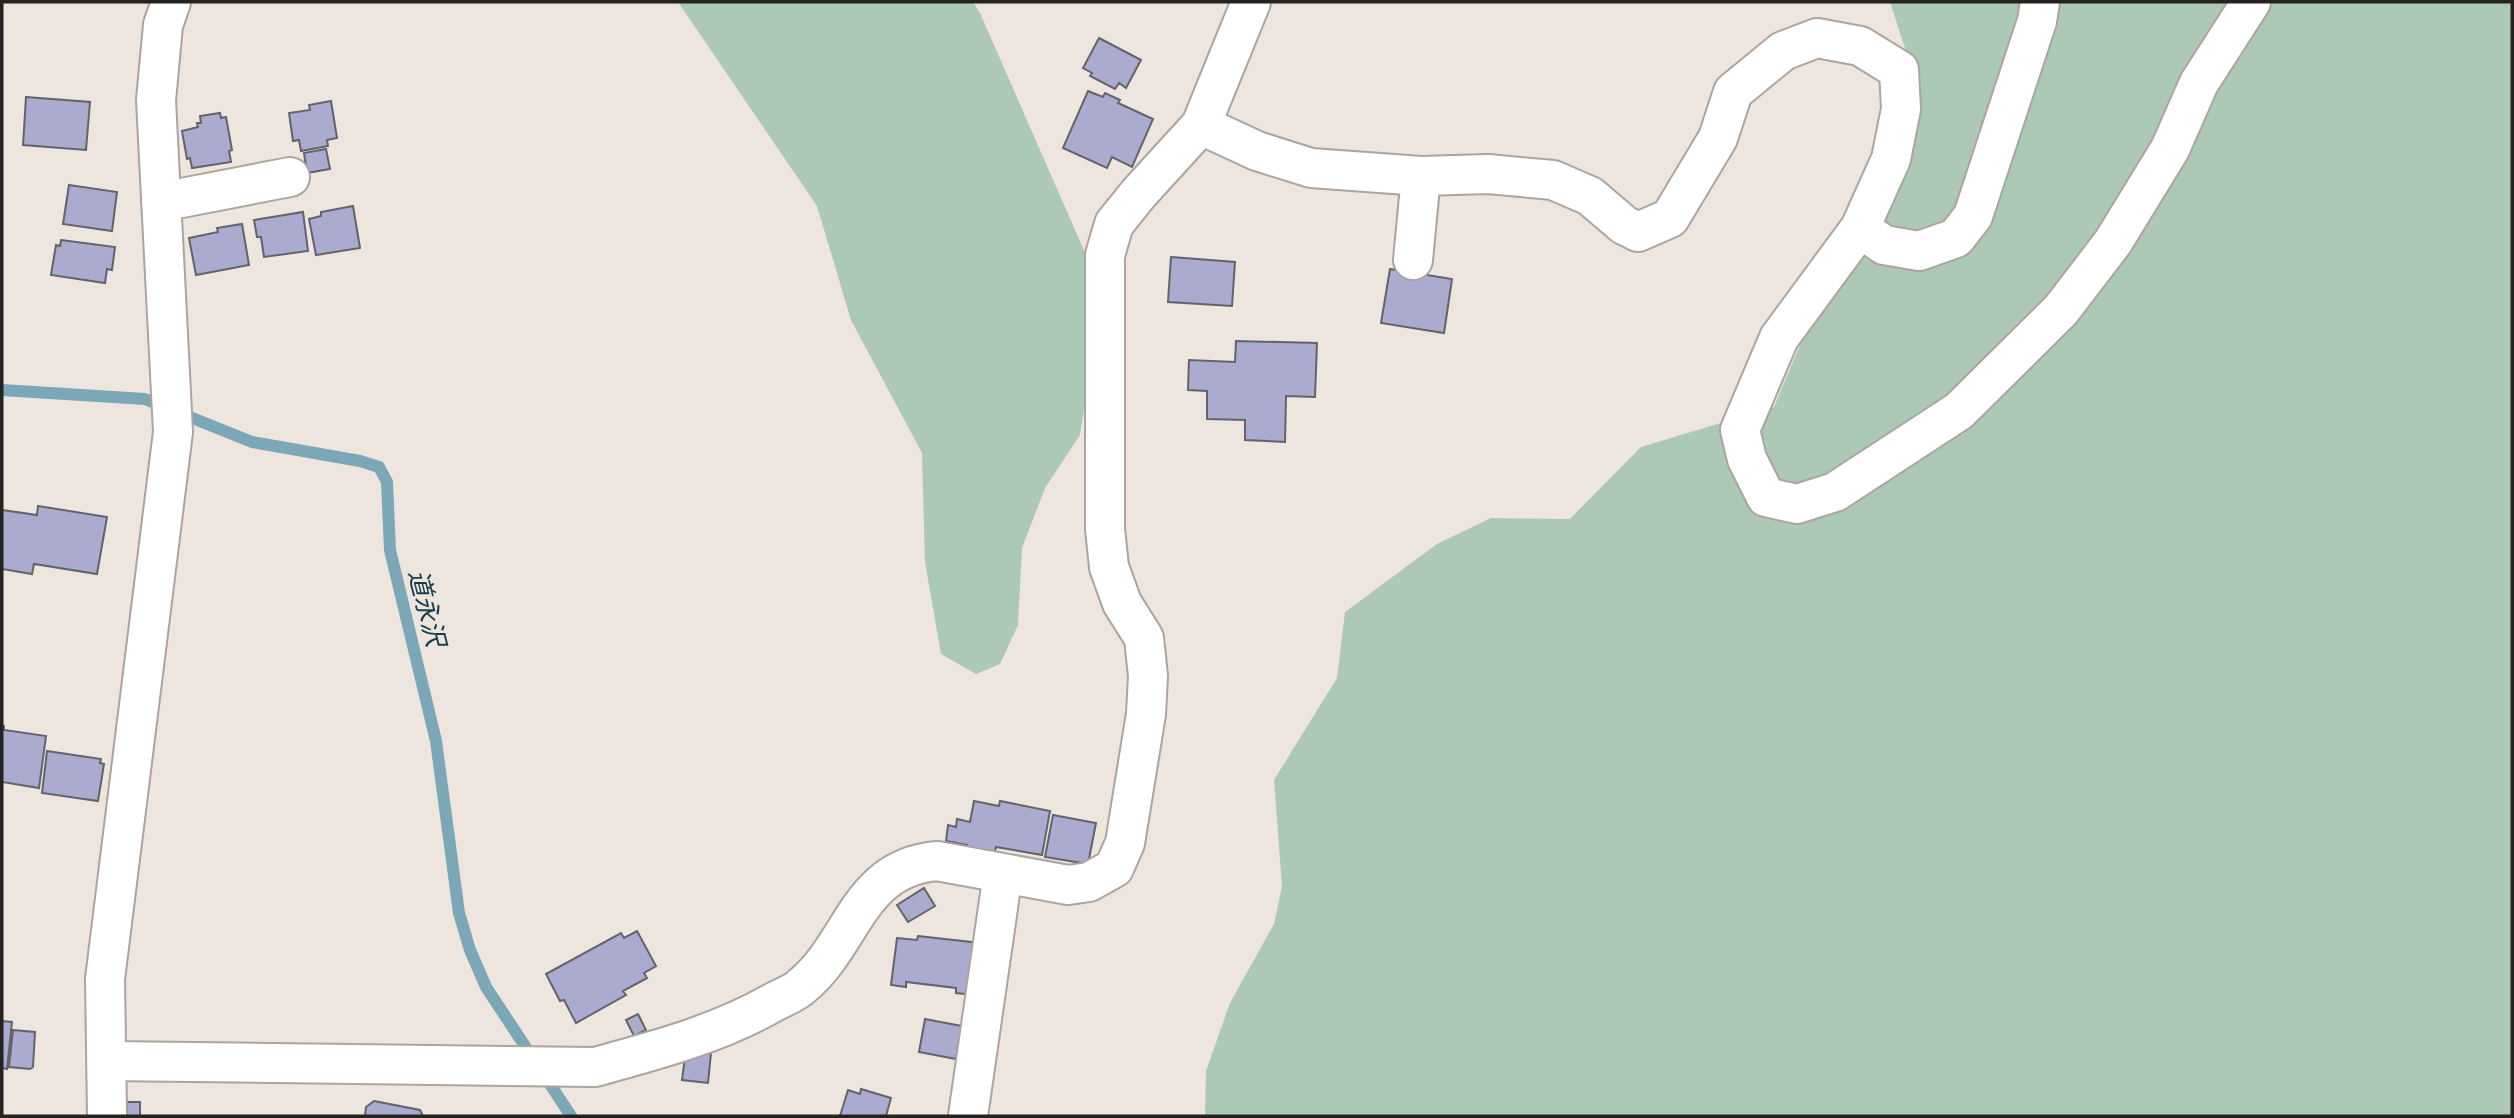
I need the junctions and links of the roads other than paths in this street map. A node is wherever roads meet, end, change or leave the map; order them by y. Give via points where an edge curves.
1 (171, 2) edge
2 (1251, 2) edge
3 (2040, 2) edge
4 (2251, 2) edge
5 (1201, 125) junction
6 (1421, 176) junction
7 (290, 177) dead end
8 (161, 202) junction
9 (1860, 228) junction
10 (1413, 260) dead end
11 (1003, 873) junction
12 (107, 1060) junction
13 (107, 1116) edge
14 (968, 1116) edge

1 - 8 street via 157,70
2 - 5 street
3 - 9 street via 1973,216 1956,238 1919,251 1884,244
4 - 9 street via 2199,83 2170,149 2113,243 2061,310 1959,411 1835,492 1797,504 1766,497 1747,458 1740,430 1779,338
5 - 6 street via 1256,151 1311,168
5 - 11 street via 1114,224 1105,256 1108,567 1122,603 1144,638 1148,676 1125,843 1114,868 1089,882 1068,886
6 - 9 street via 1488,174 1553,180 1590,195 1638,232 1670,218 1718,138 1733,92 1783,51 1817,38 1860,46 1899,70 1901,109 1891,159
6 - 10 street
7 - 8 street
8 - 12 street via 173,432 105,979
11 - 12 street via 937,861 891,874 866,899 830,954 802,986 744,1019 595,1067
11 - 14 street
12 - 13 street

